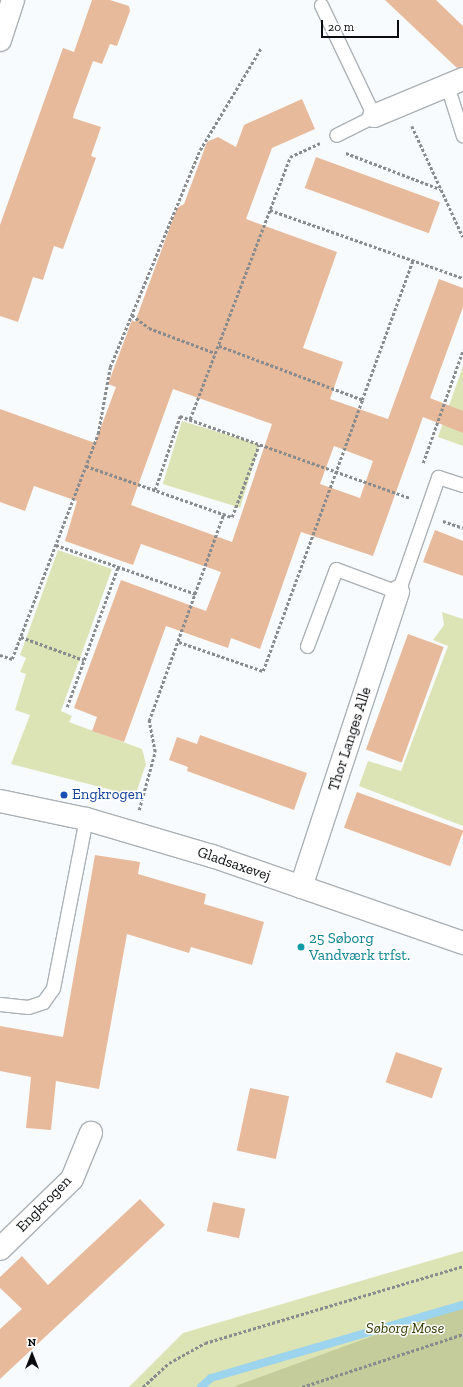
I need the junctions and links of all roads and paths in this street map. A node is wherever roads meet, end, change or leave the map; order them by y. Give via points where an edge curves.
1 (13, 0) edge
2 (321, 6) dead end
3 (0, 40) edge
4 (261, 48) dead end
5 (455, 82) edge
6 (402, 104) junction
7 (374, 116) junction
8 (336, 135) joint
9 (463, 136) edge
10 (319, 143) junction
11 (326, 146) dead end
12 (340, 151) dead end
13 (441, 189) junction
14 (270, 210) junction
15 (463, 237) edge
16 (412, 260) junction
17 (463, 278) edge
18 (132, 316) junction
19 (218, 346) junction
20 (463, 350) edge
21 (215, 353) junction
22 (362, 400) junction
23 (190, 419) junction
24 (259, 445) junction
25 (86, 466) junction
26 (421, 469) dead end
27 (336, 473) junction
28 (463, 485) edge
29 (155, 490) junction
30 (413, 491) dead end
31 (224, 513) junction
32 (56, 545) junction
33 (118, 567) junction
34 (398, 592) junction
35 (196, 594) junction
36 (21, 637) junction
37 (179, 642) junction
38 (307, 646) dead end
39 (0, 655) edge
40 (84, 660) junction
41 (67, 708) dead end
42 (0, 801) edge
43 (86, 819) junction
44 (133, 832) junction
45 (301, 887) junction
46 (463, 943) edge
47 (0, 1004) edge
48 (91, 1133) dead end
49 (0, 1249) edge
50 (463, 1266) edge
51 (463, 1334) edge
52 (143, 1387) edge
53 (302, 1387) edge

1 - 3 street
2 - 7 lane
4 - 18 path via 200,150
5 - 6 street
5 - 9 lane
6 - 7 street
6 - 13 path
7 - 8 lane
8 - 10 path
10 - 11 path
10 - 14 path via 290,157
12 - 13 path
13 - 15 path
14 - 16 path
14 - 19 path
16 - 17 path
16 - 22 path
18 - 21 path via 149,328
18 - 25 path via 110,367 98,434
19 - 21 path
19 - 22 path
20 - 26 path
21 - 23 path
22 - 27 path
23 - 24 path
23 - 29 path via 180,416
24 - 27 path
24 - 31 path via 232,517
25 - 29 path
25 - 32 path
27 - 30 path via 411,499
27 - 37 path via 263,671
28 - 34 lane via 438,476
29 - 31 path
31 - 35 path
32 - 33 path
32 - 36 path
33 - 35 path
33 - 40 path
34 - 38 lane via 336,569
34 - 45 street, Thor Langes Alle
35 - 37 path
36 - 39 path via 12,659
36 - 40 path
37 - 44 path via 149,720 155,752
40 - 41 path
42 - 43 street, Gladsaxevej
43 - 44 street, Gladsaxevej
43 - 47 lane via 53,988 43,1002 28,1008
44 - 45 street, Gladsaxevej
45 - 46 street, Gladsaxevej
48 - 49 street, Engkrogen via 72,1179
50 - 52 path via 205,1343 168,1363
51 - 53 path

